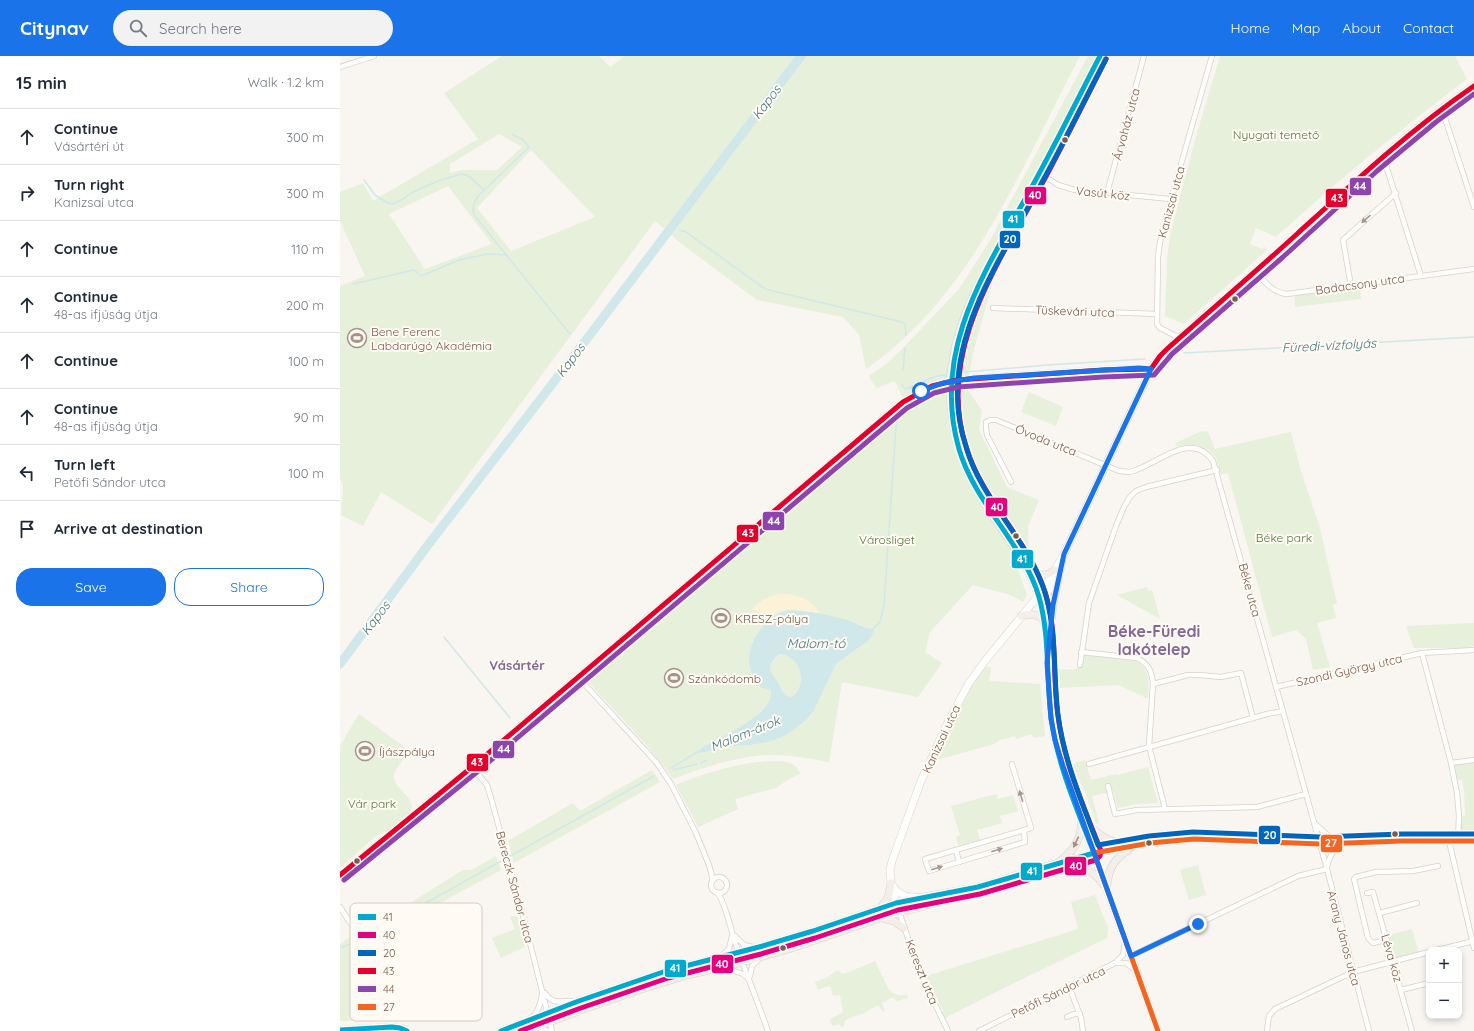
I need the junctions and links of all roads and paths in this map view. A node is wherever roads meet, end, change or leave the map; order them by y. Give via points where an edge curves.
1 (374, 56) edge
2 (1100, 56) edge
3 (1144, 56) edge
4 (1212, 56) edge
5 (340, 67) edge
6 (1474, 86) edge
7 (1442, 109) junction
8 (1383, 156) junction
9 (1040, 173) junction
10 (1107, 193) junction
11 (1396, 193) junction
12 (1171, 199) junction
13 (1474, 207) edge
14 (1474, 269) edge
15 (1254, 272) junction
16 (1421, 276) junction
17 (1351, 286) junction
18 (993, 308) dead end
19 (1157, 314) junction
20 (1180, 338) junction
21 (1151, 369) junction
22 (1105, 464) junction
23 (1217, 470) junction
24 (1011, 482) dead end
25 (1064, 554) junction
26 (1024, 564) junction
27 (1054, 570) junction
28 (1059, 576) junction
29 (1038, 595) junction
30 (1021, 616) junction
31 (1044, 621) junction
32 (1474, 650) edge
33 (1081, 652) junction
34 (1422, 653) junction
35 (1047, 663) junction
36 (1080, 665) dead end
37 (578, 677) junction
38 (1153, 684) junction
39 (1276, 687) junction
40 (1283, 711) junction
41 (1253, 718) junction
42 (1149, 746) junction
43 (1474, 760) edge
44 (1012, 764) dead end
45 (1089, 764) dead end
46 (1451, 764) junction
47 (472, 767) junction
48 (1108, 786) dead end
49 (1306, 794) junction
50 (1165, 809) junction
51 (1080, 816) junction
52 (1314, 823) junction
53 (1024, 831) junction
54 (1458, 840) junction
55 (1448, 841) junction
56 (1474, 841) edge
57 (1320, 844) junction
58 (1343, 844) junction
59 (1135, 845) junction
60 (956, 850) junction
61 (1094, 853) junction
62 (959, 862) junction
63 (1057, 862) junction
64 (1438, 866) dead end
65 (1326, 869) junction
66 (340, 875) edge
67 (716, 879) junction
68 (891, 883) junction
69 (978, 887) junction
70 (1106, 889) junction
71 (723, 892) junction
72 (718, 893) junction
73 (1367, 893) dead end
74 (918, 898) junction
75 (896, 903) junction
76 (1417, 903) dead end
77 (724, 904) junction
78 (340, 908) edge
79 (878, 909) junction
80 (899, 912) junction
81 (1380, 913) junction
82 (880, 918) junction
83 (350, 924) edge
84 (904, 928) junction
85 (733, 933) junction
86 (1387, 940) junction
87 (1125, 941) junction
88 (1473, 941) edge
89 (759, 947) junction
90 (1448, 947) edge
91 (1474, 948) edge
92 (739, 953) junction
93 (1426, 953) edge
94 (1131, 956) junction
95 (763, 957) junction
96 (718, 958) junction
97 (1393, 960) junction
98 (743, 962) junction
99 (1115, 963) junction
100 (721, 967) junction
101 (1137, 972) junction
102 (1353, 972) junction
103 (750, 980) junction
104 (1426, 984) edge
105 (1069, 986) junction
106 (543, 990) junction
107 (1401, 990) junction
108 (576, 1002) junction
109 (548, 1013) junction
110 (1080, 1014) junction
111 (1067, 1017) dead end
112 (530, 1019) junction
113 (550, 1022) junction
114 (535, 1028) junction
115 (340, 1030) edge
116 (405, 1030) edge
117 (501, 1031) edge
118 (526, 1031) edge
119 (548, 1031) edge
120 (552, 1031) edge
121 (768, 1031) edge
122 (948, 1031) edge
123 (979, 1031) edge
124 (1083, 1031) edge
125 (1158, 1031) edge
126 (1267, 1031) edge
127 (1369, 1031) edge
128 (1412, 1031) edge

1 - 5 street
2 - 9 main road
3 - 10 street, Árvaház utca
4 - 12 street, Kanizsai utca
6 - 7 street, Kanizsai utca
7 - 8 street, Kanizsai utca
7 - 13 street
8 - 11 street
8 - 15 street, Kanizsai utca
9 - 10 street, Vasút köz via 1066,189
9 - 26 main road, bridge via 965,314 956,343 950,378 958,445 968,471
10 - 12 street, Vasút köz
11 - 16 street
11 -> 17 street via 1343,240
12 - 19 street, Kanizsai utca via 1158,257
14 - 16 street, Badacsony utca
15 - 17 street, Badacsony utca via 1280,294
15 - 20 street, Kanizsai utca
16 - 17 street, Badacsony utca
18 - 19 street, Tüskevári utca
19 - 20 street, Kanizsai utca via 1157,324 1160,328
20 - 21 street, Kanizsai utca via 1160,356
21 - 22 street, Kanizsai utca
21 - 37 street via 974,378 943,383 921,391 903,402
22 - 23 street, Béke utca via 1119,471 1130,472 1176,451 1194,448 1209,456
22 - 24 street, Óvoda utca via 991,420 986,422 988,435
22 - 25 street, Kanizsai utca
23 - 33 street via 1146,487 1130,497 1116,526 1089,603
23 - 39 street, Béke utca
25 - 27 street, Kanizsai utca
25 - 28 street, Kanizsai utca
26 - 27 main road via 1037,574 1046,575
26 - 29 main road
27 - 29 street, Kanizsai utca
28 - 29 street, Kanizsai utca via 1050,591
28 - 35 main road via 1052,611
29 - 30 street, Kanizsai utca
29 - 31 main road
30 - 31 main road via 1037,615
30 - 68 street, Kanizsai utca via 976,673 948,722 907,817 892,860
31 - 35 main road
32 - 34 street, Szondi György utca
33 - 36 street
33 - 38 street via 1137,658 1147,665
34 - 39 street, Szondi György utca
34 - 46 street
35 - 51 main road via 1055,740
37 - 47 street
37 - 67 street via 656,762 682,805
38 - 41 street via 1188,675 1221,677 1241,673
38 - 42 street
39 - 40 street, Béke utca
40 - 41 street
40 - 49 street, Béke utca
41 - 42 street
42 - 45 street
42 - 50 street
43 - 46 street
53 -> 44 street via 1031,828
46 - 54 street via 1458,793
47 - 66 street
47 - 106 street, Bereczk Sándor utca via 486,785 492,798
48 - 50 street via 1115,814
49 - 50 street via 1257,807
49 - 52 street, Béke utca
51 - 59 main road via 1100,836 1116,843
51 - 61 main road
51 -> 63 main road via 1081,826 1076,843 1070,853
52 - 57 street, Béke utca
52 - 58 street
53 - 60 street
62 -> 53 street via 1025,842
54 - 55 main road
54 - 56 main road
55 - 58 main road
55 - 88 street
57 - 58 main road
57 - 59 main road via 1194,839
57 - 65 street, Arany János utca
58 - 65 street via 1329,856
59 - 61 main road
59 - 70 main road via 1115,861 1108,876
60 - 62 street
60 -> 62 street via 926,859 929,871
61 - 63 main road
61 - 70 main road
63 - 69 main road
63 - 70 main road via 1087,869
64 - 86 street via 1413,871 1376,872 1354,879 1368,938 1373,943
65 - 94 street via 1298,876
65 - 102 street, Arany János utca
67 - 71 street via 722,878 726,883
67 - 72 street via 712,883 712,888
68 - 74 street via 902,895
68 - 75 street, Kanizsai utca
68 - 79 main road via 888,898
69 - 74 main road
69 - 80 main road via 958,897
70 - 87 main road
71 - 72 street
71 - 77 street
72 - 77 street
73 - 81 street, Léva köz via 1373,892
74 - 75 main road
75 - 79 main road
75 - 80 street, Kereszt utca
76 - 81 street
77 - 85 street
78 - 83 street
79 - 89 main road
80 - 82 main road
80 - 84 street, Kereszt utca
81 - 86 street, Léva köz
82 - 84 main road via 894,920
82 - 95 main road
84 - 122 street, Kereszt utca via 923,980
85 - 89 street via 744,945
85 - 92 street
85 - 96 street via 729,949
86 - 97 street, Léva köz
87 - 94 main road
87 - 99 street via 1123,955
88 - 90 street
88 - 91 street
89 - 92 main road
92 - 96 main road
92 - 98 street
93 - 97 street
94 - 101 main road
95 - 98 main road
95 - 103 street via 752,966
96 - 108 main road via 666,971
97 - 102 street
97 - 107 street, Léva köz
98 - 100 main road
98 - 103 street
99 - 101 street via 1130,965
99 - 105 street, Petőfi Sándor utca
100 - 103 street via 742,974
100 - 113 main road via 648,987
101 - 125 main road
102 - 126 street via 1275,1010 1269,1016
102 - 127 street, Arany János utca
103 - 121 street
104 - 107 street
105 - 110 street
105 - 123 street, Petőfi Sándor utca
106 - 108 street via 554,1002
106 - 109 street, Bereczk Sándor utca
106 - 112 street via 537,1012
107 - 128 street, Léva köz
108 - 109 main road
109 - 112 main road
109 - 113 street, Bereczk Sándor utca
110 - 111 street
110 - 124 street
112 - 117 main road
113 - 114 main road
113 - 120 street, Bereczk Sándor utca
114 - 118 main road
114 - 119 street
115 - 116 street via 392,1027

